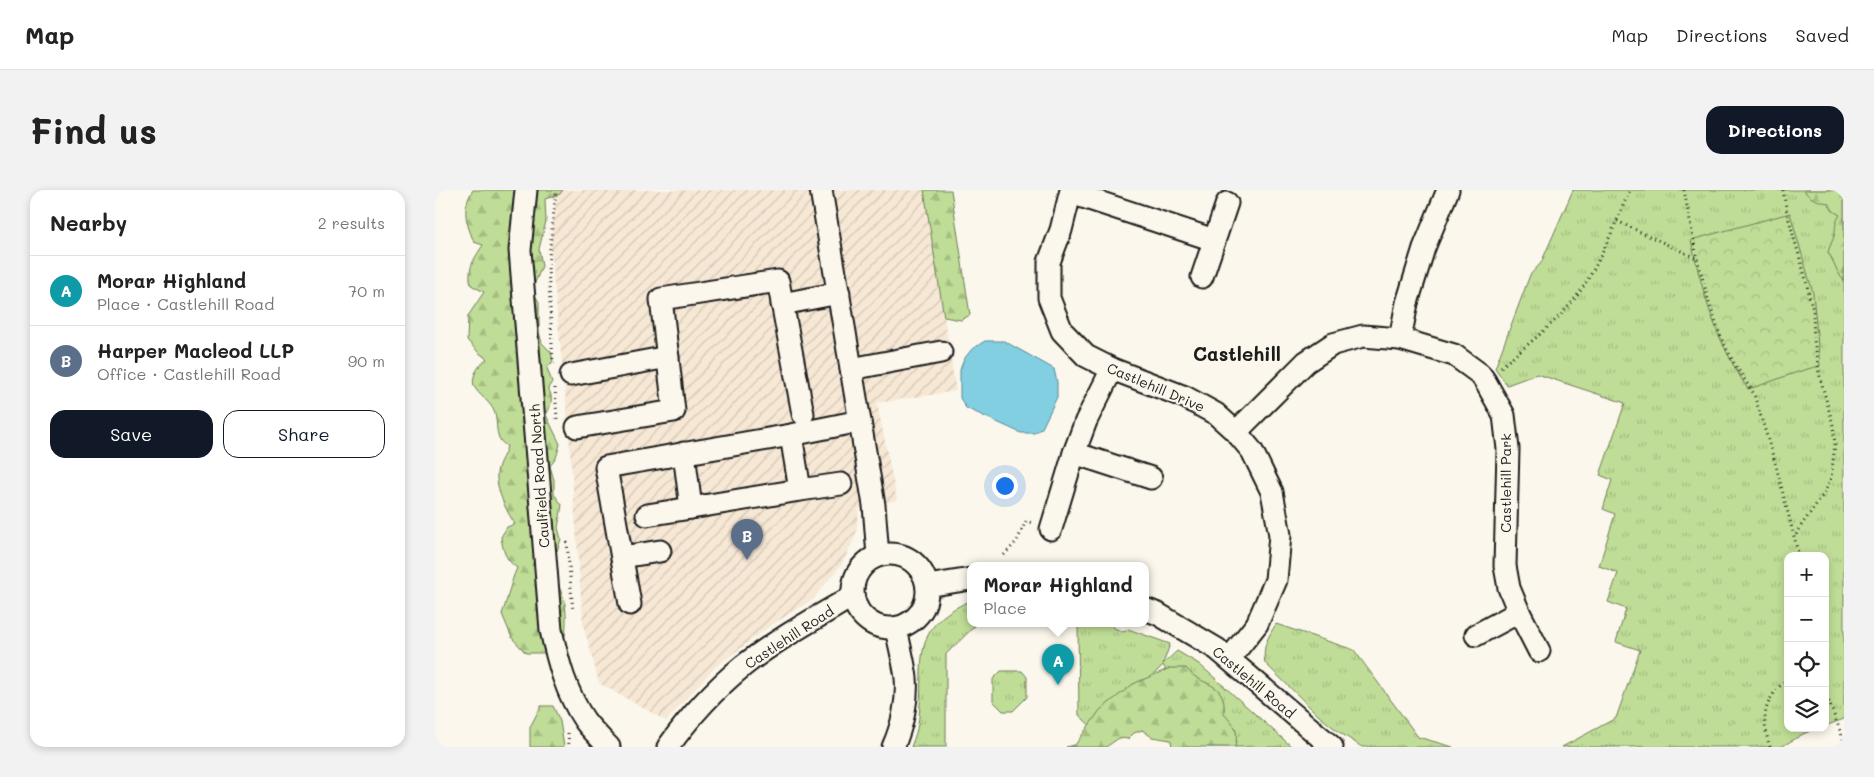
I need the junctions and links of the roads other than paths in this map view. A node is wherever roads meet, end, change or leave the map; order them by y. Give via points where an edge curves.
1 (526, 190) edge
2 (821, 190) edge
3 (1448, 190) edge
4 (1071, 192) edge
5 (1227, 203) dead end
6 (1214, 240) junction
7 (1202, 277) dead end
8 (839, 293) junction
9 (782, 304) junction
10 (1400, 339) junction
11 (941, 352) dead end
12 (668, 357) junction
13 (851, 368) junction
14 (1112, 369) junction
15 (560, 374) road end
16 (803, 414) dead end
17 (860, 421) junction
18 (567, 426) road end
19 (1236, 432) junction
20 (791, 434) junction
21 (684, 453) junction
22 (1074, 453) junction
23 (1151, 478) dead end
24 (841, 484) dead end
25 (800, 490) junction
26 (691, 508) junction
27 (647, 515) dead end
28 (1051, 529) road end
29 (660, 550) dead end
30 (878, 556) junction
31 (622, 557) junction
32 (967, 580) edge
33 (927, 586) junction
34 (853, 596) junction
35 (630, 604) dead end
36 (1149, 611) edge
37 (1519, 612) junction
38 (895, 628) junction
39 (1476, 635) dead end
40 (1539, 651) dead end
41 (1230, 658) junction
42 (609, 747) edge
43 (668, 747) edge
44 (893, 747) edge
45 (1333, 747) edge

1 - 42 street, Caulfield Road North via 521,250 551,630 561,672 572,698 585,722
2 - 8 street
3 - 10 street via 1424,248
4 - 6 street, Castlehill Drive
4 - 14 street, Castlehill Drive via 1049,262 1049,298 1062,331 1086,356
5 - 6 street
6 - 7 street
8 - 9 street
8 - 13 street
9 - 12 street via 778,281 661,299
9 - 16 street
10 - 19 street, Castlehill Park via 1363,336 1333,344 1306,362
10 - 37 street, Castlehill Park via 1454,355 1480,374 1504,415 1507,449 1505,566 1509,588
11 - 13 street
12 - 15 street
12 - 18 street via 675,411
13 - 17 street
14 - 19 street, Castlehill Drive via 1185,397 1216,414
14 - 22 street
17 - 20 street
17 - 30 street via 874,505
19 - 41 street, Castlehill Drive via 1252,451 1272,492 1280,535 1276,580 1257,624
20 - 21 street
20 - 25 street
21 - 26 street
21 - 31 street via 606,467
22 - 23 street
22 - 28 street
24 - 25 street
25 - 26 street
26 - 27 street
29 - 31 street
30 - 33 street via 899,555 910,560 924,576
30 - 34 street via 858,572
31 - 35 street
32 - 33 street
33 - 38 street via 919,614 906,625
34 - 38 street via 856,607 872,624
34 - 43 street, Castlehill Road via 743,666 689,718
36 - 41 street, Castlehill Road
37 - 39 street
37 - 40 street, Castlehill Park
38 - 44 street via 906,678 905,701
41 - 45 street, Castlehill Road

